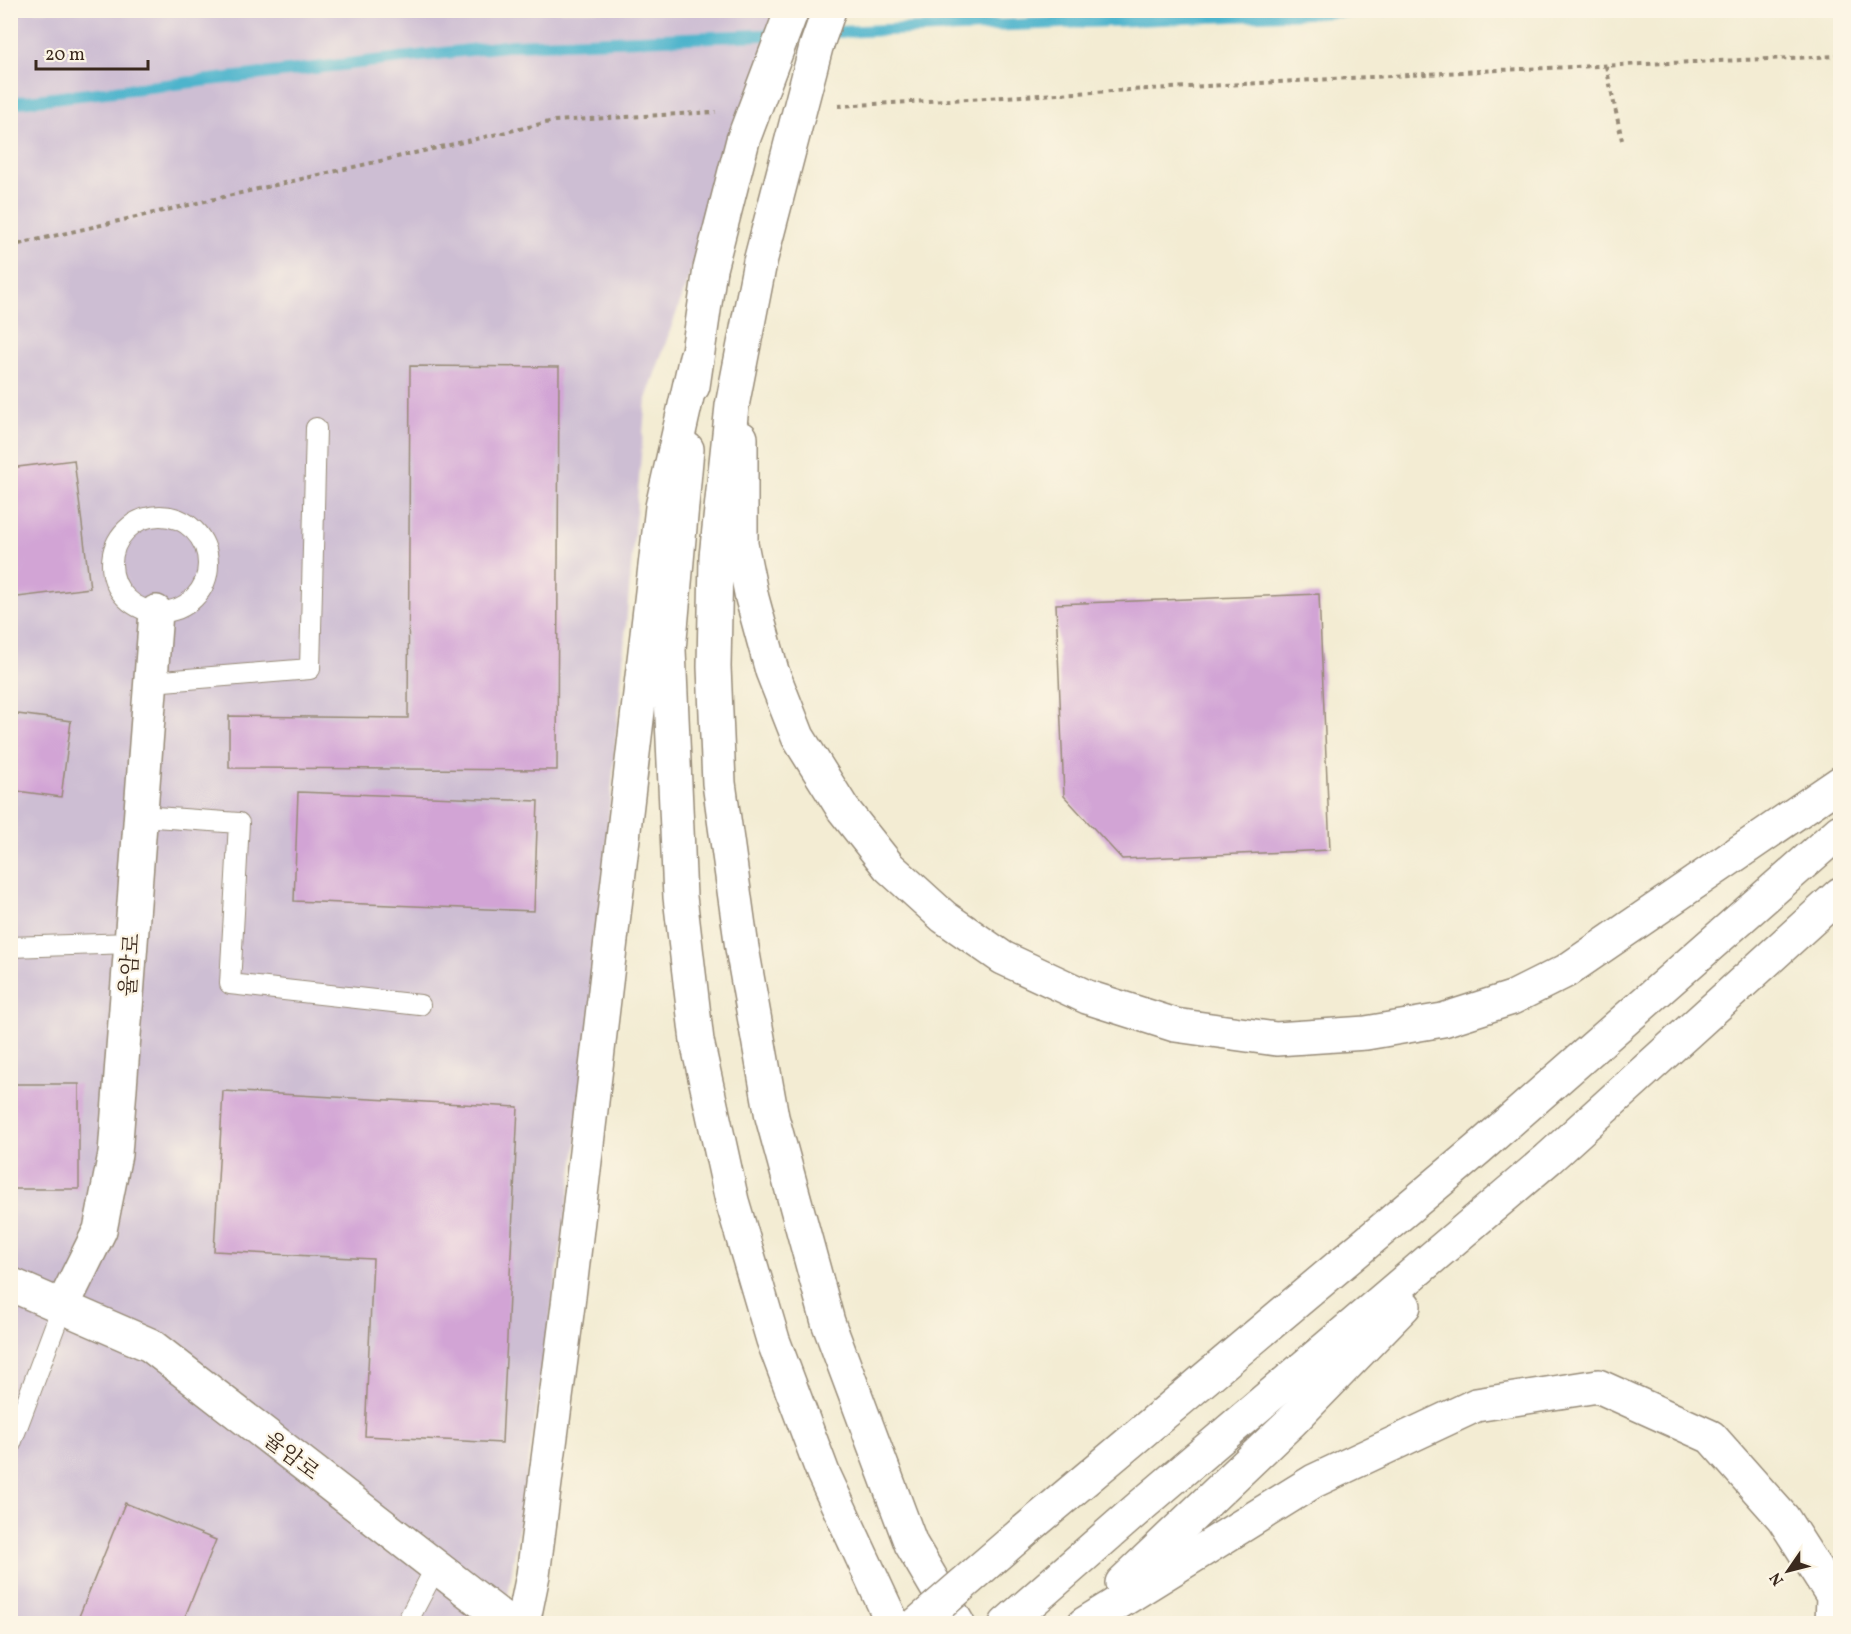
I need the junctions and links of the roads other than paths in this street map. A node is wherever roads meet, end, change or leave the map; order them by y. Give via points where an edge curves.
1 (792, 10) edge
2 (830, 10) edge
3 (760, 262) junction
4 (696, 357) junction
5 (316, 428) dead end
6 (156, 612) junction
7 (151, 682) junction
8 (1840, 783) edge
9 (141, 816) junction
10 (1840, 831) edge
11 (1840, 894) edge
12 (131, 943) junction
13 (10, 947) edge
14 (420, 1005) dead end
15 (1548, 1159) junction
16 (10, 1284) edge
17 (62, 1307) junction
18 (10, 1446) edge
19 (436, 1567) junction
20 (1014, 1617) edge
21 (406, 1623) edge
22 (510, 1623) edge
23 (523, 1623) edge
24 (893, 1623) edge
25 (917, 1623) edge
26 (958, 1623) edge
27 (1082, 1623) edge
28 (1832, 1623) edge

1 - 4 main road, bridge via 744,140 710,269
2 - 3 main road, bridge via 816,47
3 - 8 main road via 740,456 741,544 772,671 798,737 843,809 883,859 944,917 1003,958 1087,997 1175,1025 1220,1032 1276,1039 1366,1033 1443,1020 1512,998 1566,971
3 - 26 main road via 732,406 716,557 714,668 719,783 742,948 772,1117 828,1322 911,1544
4 - 23 main road via 662,507 570,1293 533,1575
4 - 24 main road via 669,650 680,897 698,1041 732,1201 772,1340 823,1473
5 - 7 lane via 310,669
6 - 6 lane via 172,611 198,594 207,565 199,536 173,518 158,516 142,519 119,538 112,570 127,599 140,609
6 - 7 main road, 율암로
7 - 9 main road, 율암로
9 - 12 main road, 율암로
9 - 14 lane via 239,823 230,984
10 - 25 main road, bridge via 1478,1149
11 - 15 main road
12 - 13 lane
12 - 17 main road, 율암로 via 115,1154 100,1230
15 - 20 main road
15 - 27 main road via 1292,1421
16 - 17 main road, 율암로
17 - 18 lane
17 - 19 main road, 율암로 via 150,1345
19 - 21 lane
19 - 22 main road, 율암로
27 - 28 main road via 1314,1481 1476,1405 1598,1386 1710,1437 1783,1518 1833,1596

